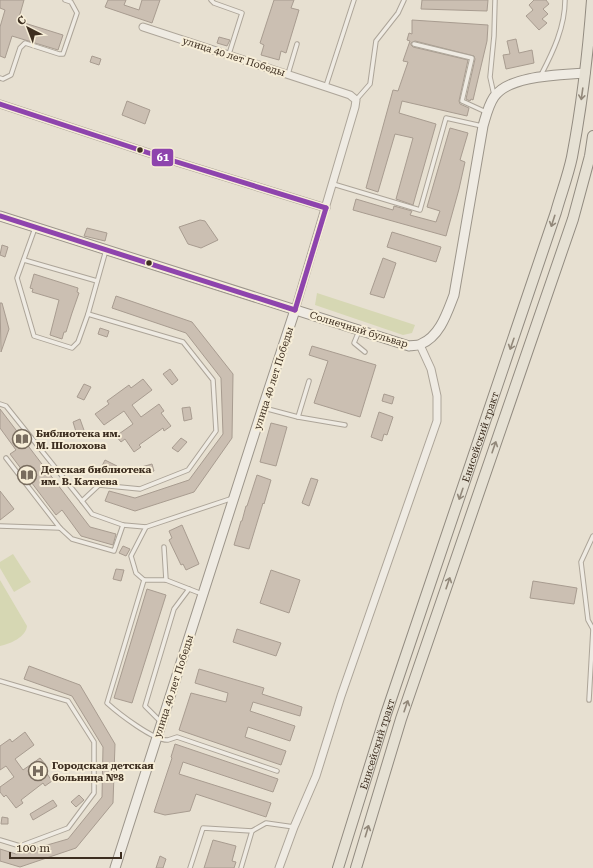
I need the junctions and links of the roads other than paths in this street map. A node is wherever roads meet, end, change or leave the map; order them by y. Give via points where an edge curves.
1 (65, 0) edge
2 (211, 0) edge
3 (354, 0) edge
4 (404, 0) edge
5 (495, 0) edge
6 (565, 0) edge
7 (592, 0) edge
8 (144, 26) dead end
9 (297, 44) dead end
10 (414, 44) dead end
11 (228, 54) junction
12 (585, 73) junction
13 (288, 74) junction
14 (540, 76) junction
15 (0, 78) edge
16 (326, 87) junction
17 (495, 96) junction
18 (356, 100) junction
19 (0, 104) edge
20 (487, 112) junction
21 (483, 126) junction
22 (593, 136) edge
23 (333, 184) junction
24 (326, 208) junction
25 (0, 216) edge
26 (35, 227) junction
27 (106, 250) junction
28 (24, 260) junction
29 (97, 281) junction
30 (295, 310) junction
31 (88, 314) junction
32 (359, 330) junction
33 (420, 345) junction
34 (365, 352) dead end
35 (309, 381) dead end
36 (0, 404) edge
37 (263, 407) junction
38 (298, 417) junction
39 (346, 425) dead end
40 (6, 458) dead end
41 (234, 497) junction
42 (82, 501) junction
43 (123, 525) junction
44 (0, 526) edge
45 (146, 527) junction
46 (60, 528) junction
47 (593, 536) edge
48 (164, 547) dead end
49 (144, 580) junction
50 (166, 580) junction
51 (189, 589) junction
52 (203, 594) junction
53 (593, 629) edge
54 (0, 681) edge
55 (589, 700) dead end
56 (161, 722) junction
57 (156, 736) junction
58 (276, 771) dead end
59 (294, 827) junction
60 (252, 831) junction
61 (0, 840) edge
62 (115, 868) edge
63 (190, 868) edge
64 (241, 868) edge
65 (279, 868) edge
66 (338, 868) edge
67 (356, 868) edge

1 - 15 lane via 71,2 77,13 63,54 25,43 20,48 11,75
2 - 11 lane via 242,14
3 - 16 lane
4 - 18 lane via 398,13 376,41 370,84
5 - 17 lane via 490,77
6 - 14 lane via 565,11 555,47
7 - 12 main road, Енисейский тракт
8 - 11 street, улица 40 лет Победы
9 - 13 lane
10 - 20 lane via 472,58 462,101
11 - 13 street, улица 40 лет Победы
12 - 14 main road, Солнечный бульвар
12 -> 66 main road, Енисейский тракт via 571,158 556,212 386,714
13 - 16 street, улица 40 лет Победы
14 - 17 main road, Солнечный бульвар via 502,89
16 - 18 street, улица 40 лет Победы via 350,95
17 - 20 main road, Солнечный бульвар
18 - 23 street, улица 40 лет Победы
19 - 24 street
20 - 21 main road, Солнечный бульвар
21 - 23 lane via 446,118 420,210
21 - 33 main road, Солнечный бульвар via 454,296 433,336
67 -> 22 main road, Енисейский тракт via 401,719 573,219
23 - 24 street, улица 40 лет Победы
24 - 30 street, улица 40 лет Победы
25 - 26 main road, Солнечный бульвар
26 - 27 main road, Солнечный бульвар
26 - 28 lane
27 - 29 lane
27 - 30 main road, Солнечный бульвар
28 - 29 lane
28 - 31 lane via 17,278 34,336 72,348 78,342
29 - 31 lane
30 - 32 main road, Солнечный бульвар
30 - 37 main road, улица 40 лет Победы
31 - 42 lane via 183,342 213,380 216,431 188,470 140,488 99,485
32 - 33 main road, Солнечный бульвар via 409,346
32 - 34 lane via 354,343
33 - 59 street via 431,369 437,396 437,421 341,696 316,776
35 - 38 lane
36 - 42 lane via 6,406
37 - 38 lane
37 - 41 main road, улица 40 лет Победы
38 - 39 lane
40 - 46 lane
41 - 45 lane
41 - 52 main road, улица 40 лет Победы
42 - 43 lane via 92,514
43 - 45 lane
43 - 46 lane via 114,551 72,539
44 - 46 lane
45 - 49 lane via 131,556 136,573
47 - 53 lane via 581,562 588,620
48 - 50 lane
49 - 50 lane
49 - 57 lane via 107,703 132,724
50 - 51 lane
51 - 52 lane
51 - 56 lane via 174,609 145,706
52 - 56 main road, улица 40 лет Победы
53 - 55 lane
54 - 61 lane via 68,700 94,742 94,793 68,828 20,846
56 - 57 main road, улица 40 лет Победы
57 - 58 lane via 167,740 177,737
57 - 62 main road, улица 40 лет Победы
59 - 60 lane via 266,823
59 - 65 street
60 - 63 lane via 203,828
60 - 64 lane

